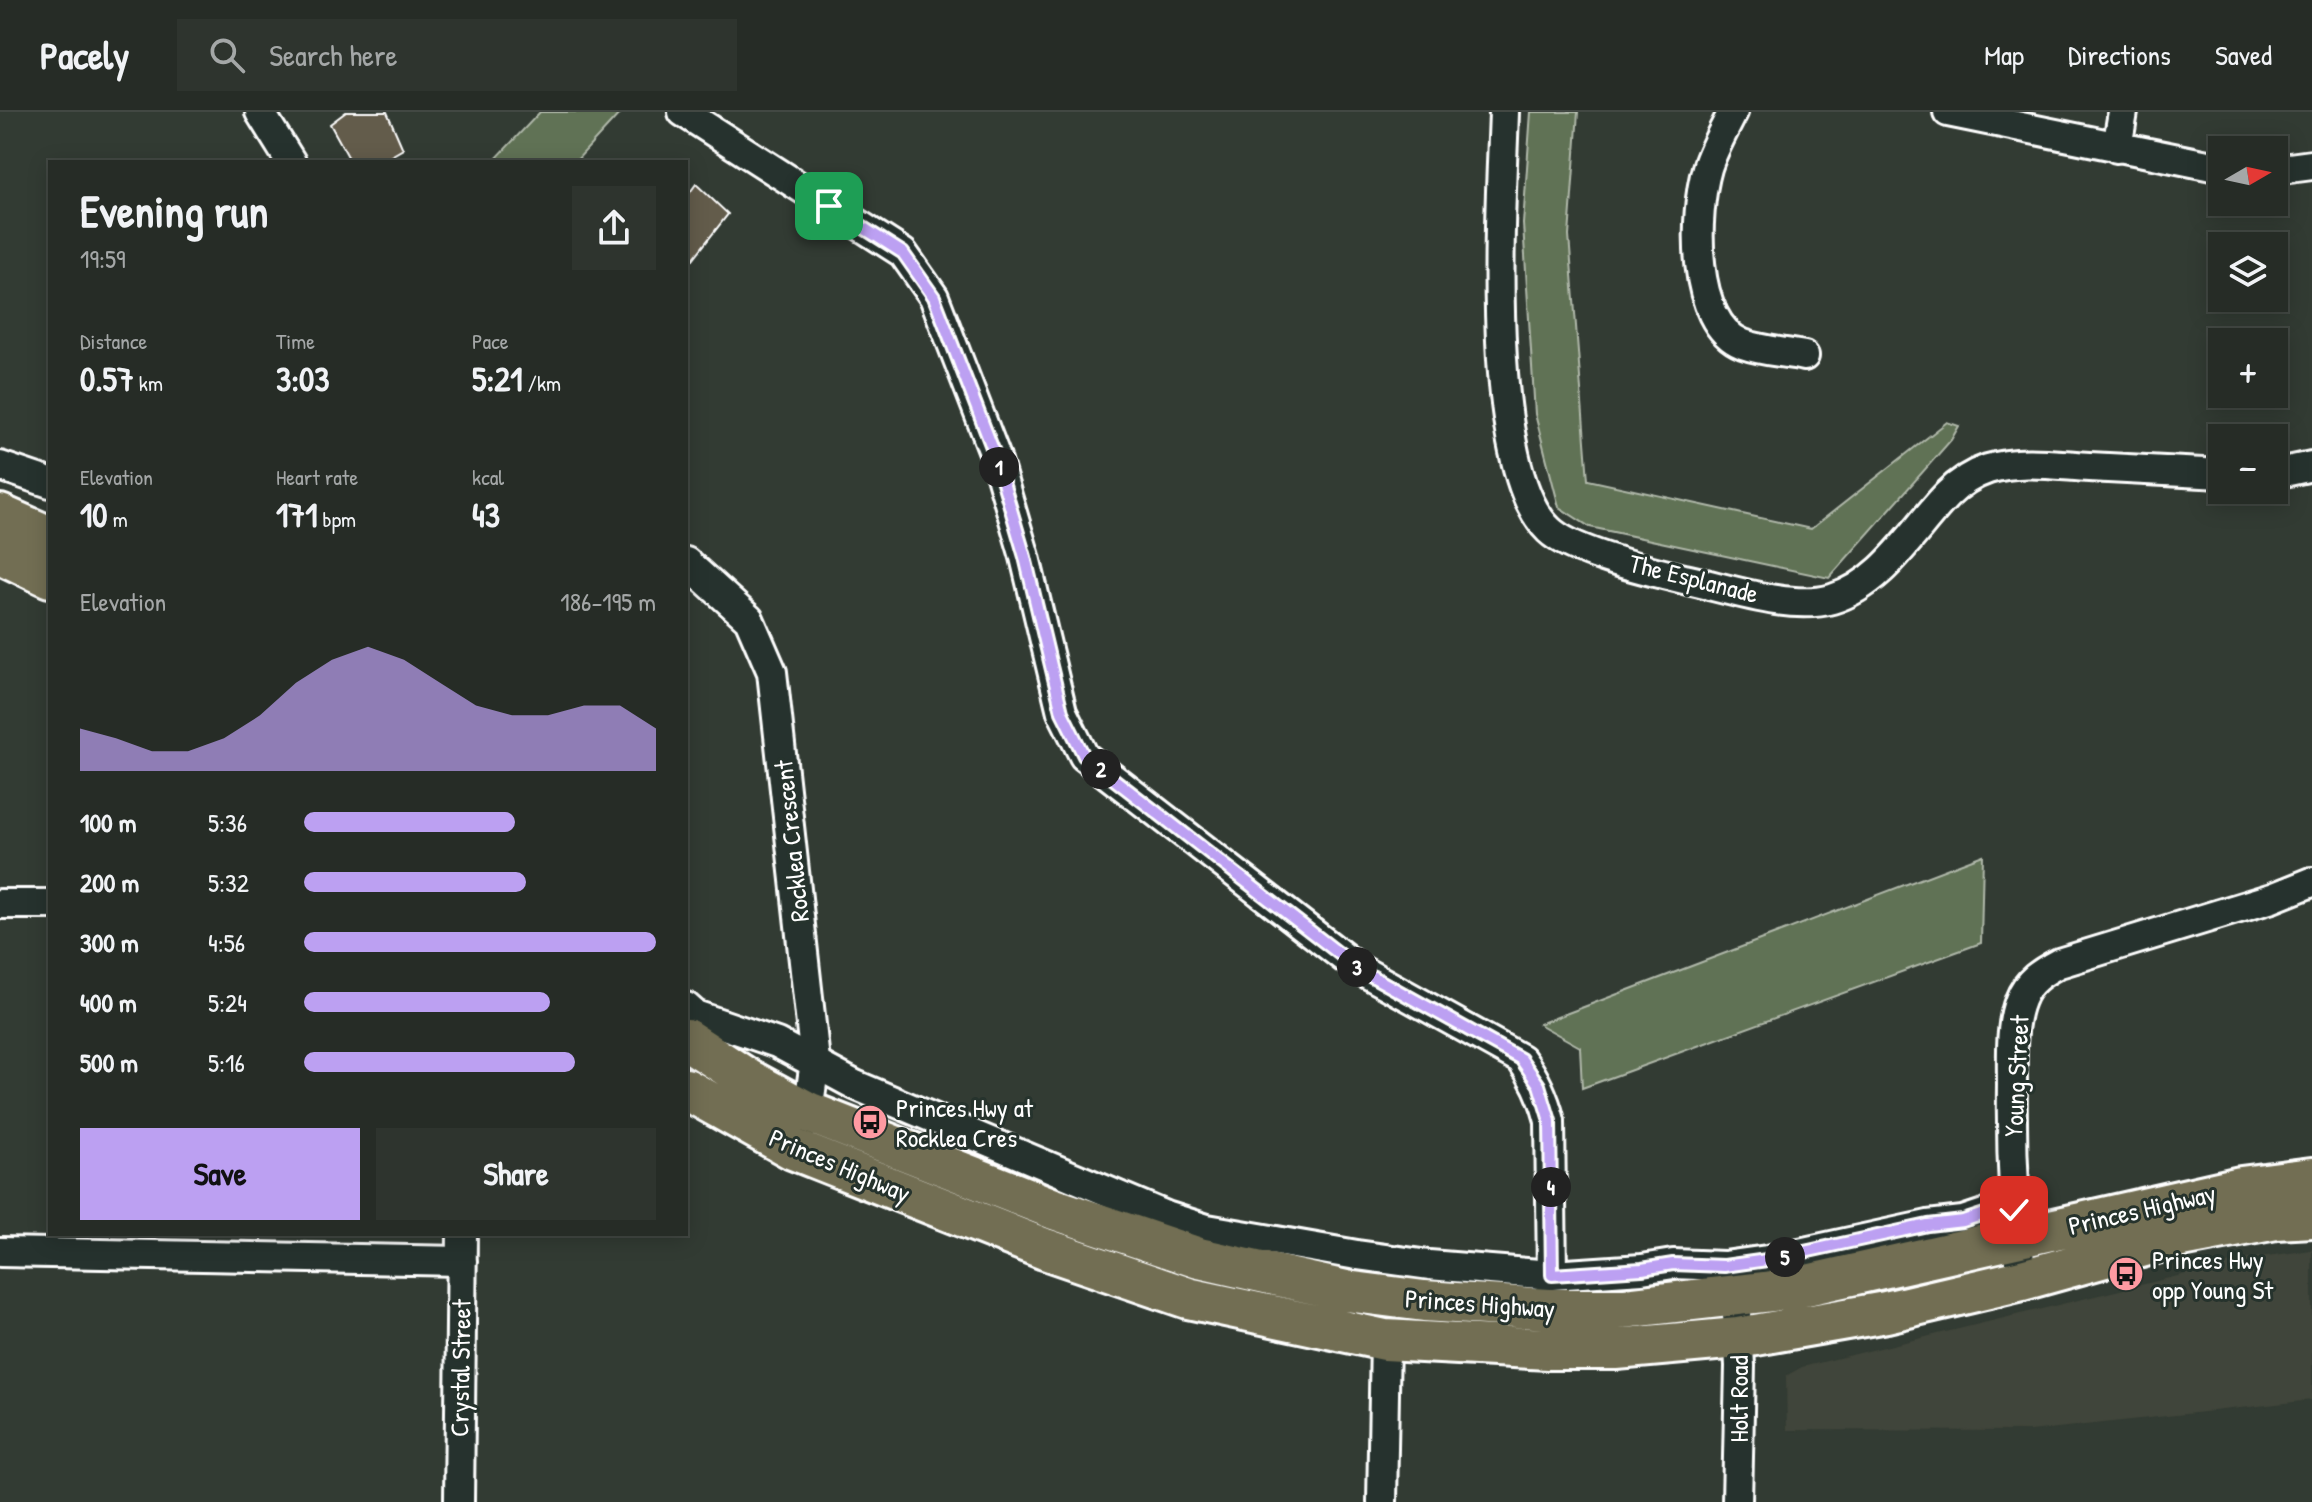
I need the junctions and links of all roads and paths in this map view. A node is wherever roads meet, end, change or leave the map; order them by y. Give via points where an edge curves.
1 (260, 112) edge
2 (683, 112) edge
3 (1504, 112) edge
4 (1733, 112) edge
5 (1948, 112) edge
6 (2123, 112) edge
7 (2117, 148) junction
8 (290, 160) edge
9 (2208, 165) edge
10 (2312, 165) edge
11 (2288, 168) edge
12 (1804, 356) dead end
13 (0, 466) edge
14 (2312, 466) edge
15 (2288, 471) edge
16 (2208, 473) edge
17 (48, 482) edge
18 (0, 515) edge
19 (48, 536) edge
20 (0, 553) edge
21 (688, 564) edge
22 (48, 576) edge
23 (2312, 882) edge
24 (0, 904) edge
25 (48, 904) edge
26 (688, 1009) edge
27 (688, 1040) edge
28 (815, 1061) junction
29 (688, 1090) edge
30 (808, 1112) junction
31 (793, 1149) junction
32 (2312, 1178) edge
33 (2312, 1217) edge
34 (2015, 1221) junction
35 (462, 1247) edge
36 (0, 1252) edge
37 (2022, 1280) junction
38 (1550, 1292) junction
39 (1736, 1296) junction
40 (1738, 1338) junction
41 (1385, 1340) junction
42 (459, 1502) edge
43 (1382, 1502) edge
44 (1737, 1502) edge

1 - 8 street
2 - 38 street via 903,253 934,297 995,455 1062,712 1084,756 1359,969 1521,1059 1531,1072 1550,1121
3 - 16 street, The Esplanade via 1499,243 1507,415 1522,488 1535,514 1562,541 1677,577 1813,602 1835,598 1876,574 1949,493 1988,469 2027,463
4 - 12 street via 1706,171 1699,234 1715,332 1743,344
5 - 7 street
6 - 7 street
7 - 9 street
10 - 11 street
13 - 17 street
14 - 15 street
18 - 19 highway
20 - 22 highway
21 - 28 street, Rocklea Crescent via 749,619 772,672
23 - 34 street, Young Street via 2059,963 2029,984 2016,1015 2012,1050
24 - 25 street
26 - 28 street, Princes Highway
27 - 30 highway, Princes Highway
28 - 30 street, Rocklea Crescent
28 - 38 street, Princes Highway via 855,1085 1207,1229 1429,1265
29 - 31 highway, Princes Highway
30 - 31 street, Rocklea Crescent
30 - 38 highway, Princes Highway via 1054,1209 1199,1258 1346,1291 1424,1301
31 - 41 highway, Princes Highway via 1045,1249 1188,1298
32 - 34 highway, Princes Highway
33 - 37 highway, Princes Highway via 2166,1240
34 - 37 street, Young Street
34 - 38 street, Princes Highway via 1906,1229 1724,1266 1673,1264 1627,1271
34 - 39 highway, Princes Highway via 1848,1277
35 - 36 street
35 - 42 street, Crystal Street
37 - 40 highway, Princes Highway via 1811,1328
38 - 39 highway, Princes Highway via 1615,1309
39 - 40 street, Holt Road
40 - 41 highway, Princes Highway via 1616,1349
40 - 44 street, Holt Road
41 - 43 street

